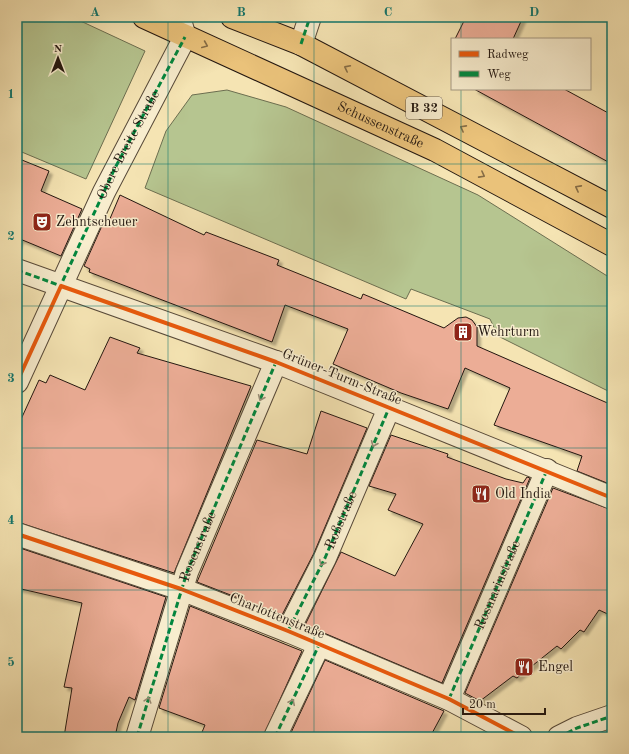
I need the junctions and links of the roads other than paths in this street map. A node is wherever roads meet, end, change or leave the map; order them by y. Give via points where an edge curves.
1 (144, 17) edge
2 (232, 17) edge
3 (309, 20) edge
4 (182, 27) edge
5 (301, 44) junction
6 (612, 207) edge
7 (612, 245) edge
8 (17, 270) edge
9 (61, 286) junction
10 (276, 362) junction
11 (17, 382) edge
12 (389, 408) junction
13 (547, 470) junction
14 (612, 498) edge
15 (17, 534) edge
16 (181, 589) junction
17 (288, 631) junction
18 (319, 645) junction
19 (449, 699) junction
20 (612, 716) edge
21 (137, 737) edge
22 (275, 737) edge
23 (521, 737) edge
24 (559, 737) edge

1 - 4 main road, Schussenstraße / B 32
2 - 5 main road, B 32
3 - 5 street
4 -> 7 main road, Schussenstraße / B 32 via 435,150
4 - 9 street, Obere Breite Straße
6 -> 5 main road, B 32
8 - 9 street, Grüner-Turm-Straße
9 - 10 street, Grüner-Turm-Straße
9 - 11 street, Obere Breite Straße
10 - 12 street, Grüner-Turm-Straße
10 -> 16 street, Rosenstraße
12 - 13 street, Grüner-Turm-Straße
12 -> 17 street, Roßstraße via 324,558
13 - 14 street, Grüner-Turm-Straße
13 - 19 street, Rosmarinstraße
15 - 16 street, Charlottenstraße
16 - 17 street, Charlottenstraße
21 -> 16 street, Rosenstraße
17 - 18 street, Charlottenstraße
18 - 19 street, Charlottenstraße
22 -> 18 street
19 - 23 street, Charlottenstraße
20 - 24 street

